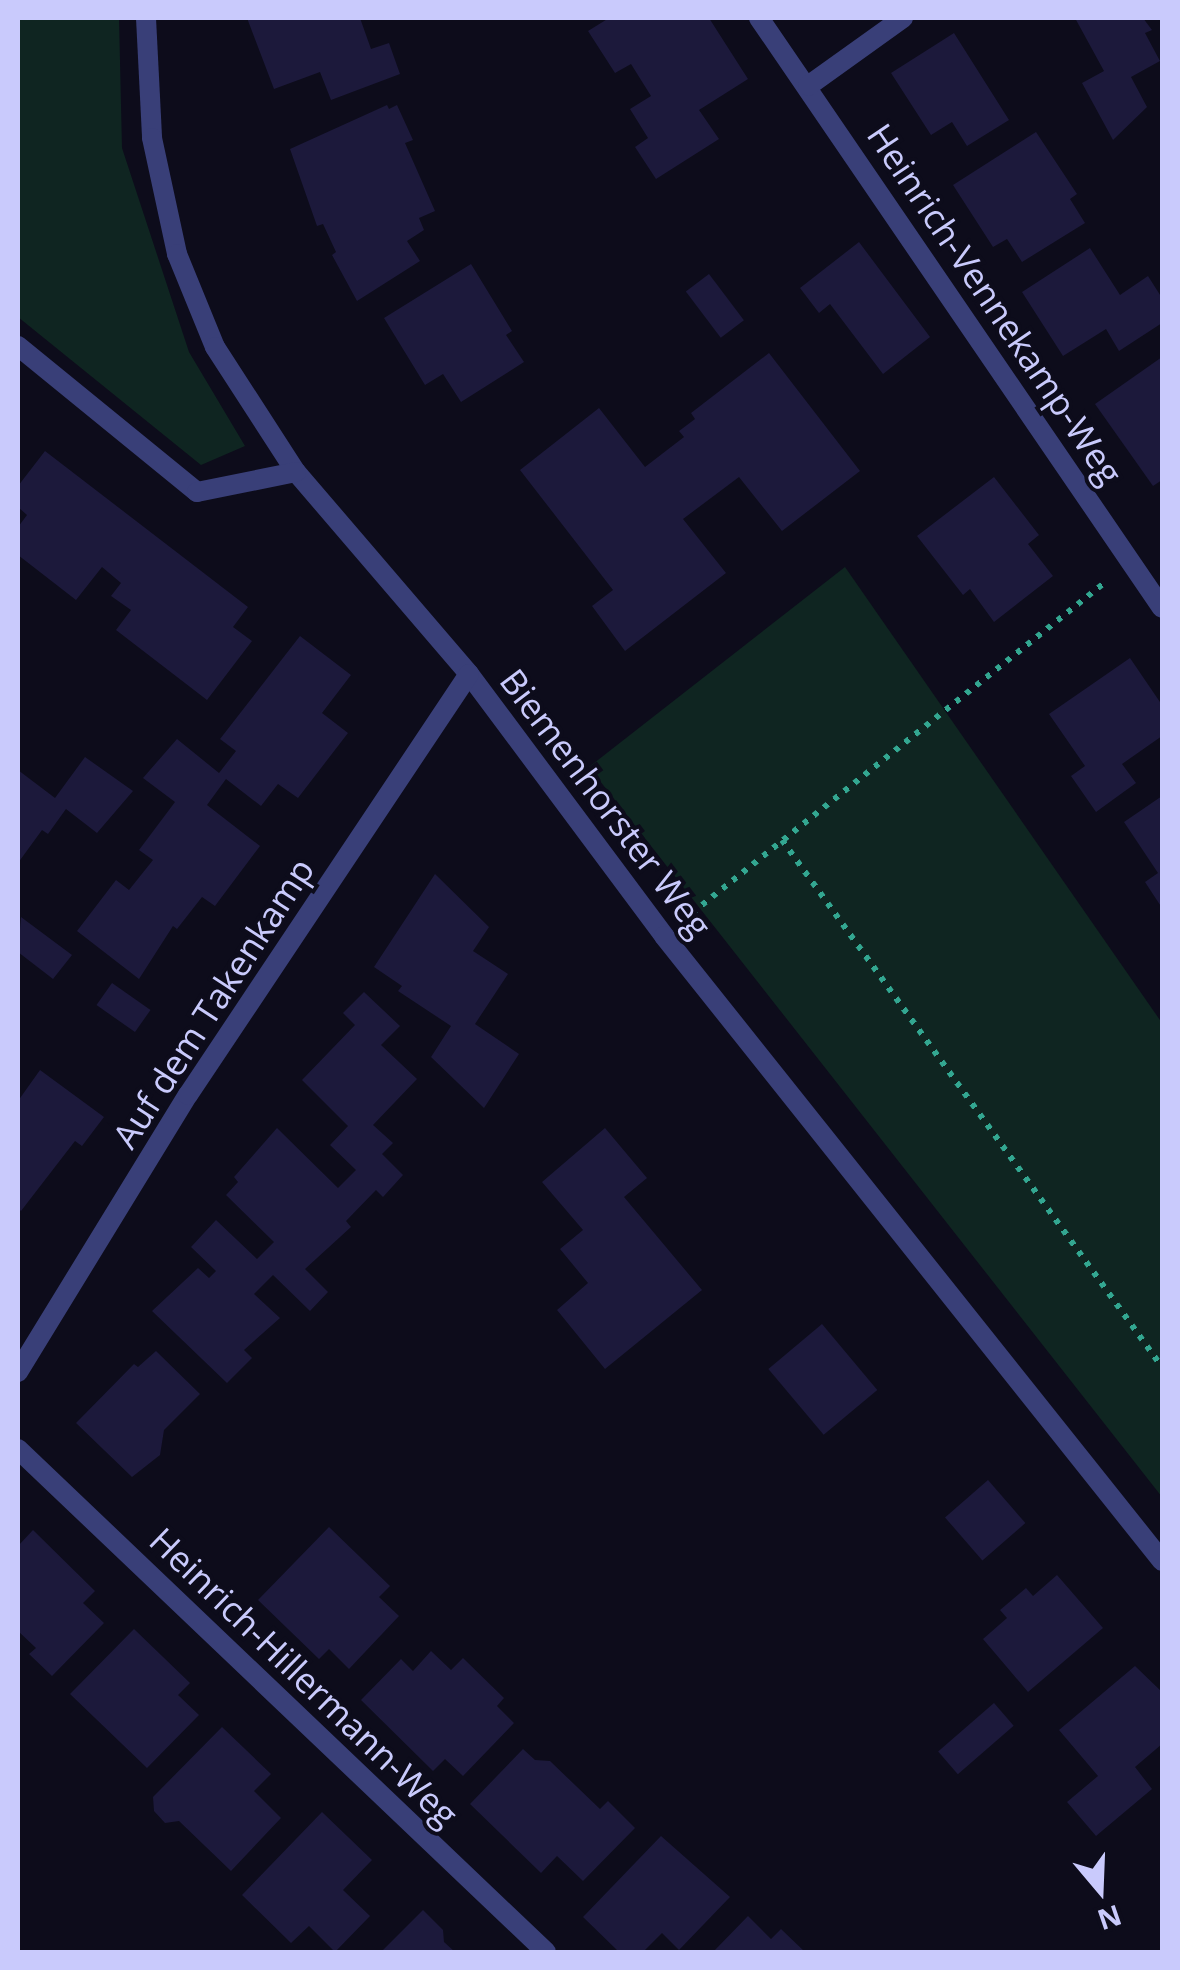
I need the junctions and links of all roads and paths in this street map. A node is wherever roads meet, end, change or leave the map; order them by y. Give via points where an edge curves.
1 (146, 18) edge
2 (759, 18) edge
3 (903, 18) edge
4 (808, 86) junction
5 (18, 346) edge
6 (296, 472) junction
7 (1130, 562) junction
8 (1162, 608) edge
9 (469, 674) junction
10 (782, 840) junction
11 (664, 936) junction
12 (1162, 1367) edge
13 (18, 1372) edge
14 (18, 1450) edge
15 (1162, 1560) edge
16 (546, 1952) edge

1 - 6 street, Biemenhorster Weg via 152,138 177,254 215,346
2 - 4 street, Heinrich-Vennekamp-Weg
3 - 4 street
4 - 7 street, Heinrich-Vennekamp-Weg
5 - 6 street via 196,492
6 - 9 street, Biemenhorster Weg
7 - 8 street, Heinrich-Vennekamp-Weg
7 - 10 path
9 - 11 street, Biemenhorster Weg
9 - 13 street, Auf dem Takenkamp via 188,1095
10 - 11 path
10 - 12 path
11 - 15 street, Biemenhorster Weg
14 - 16 street, Heinrich-Hillermann-Weg

